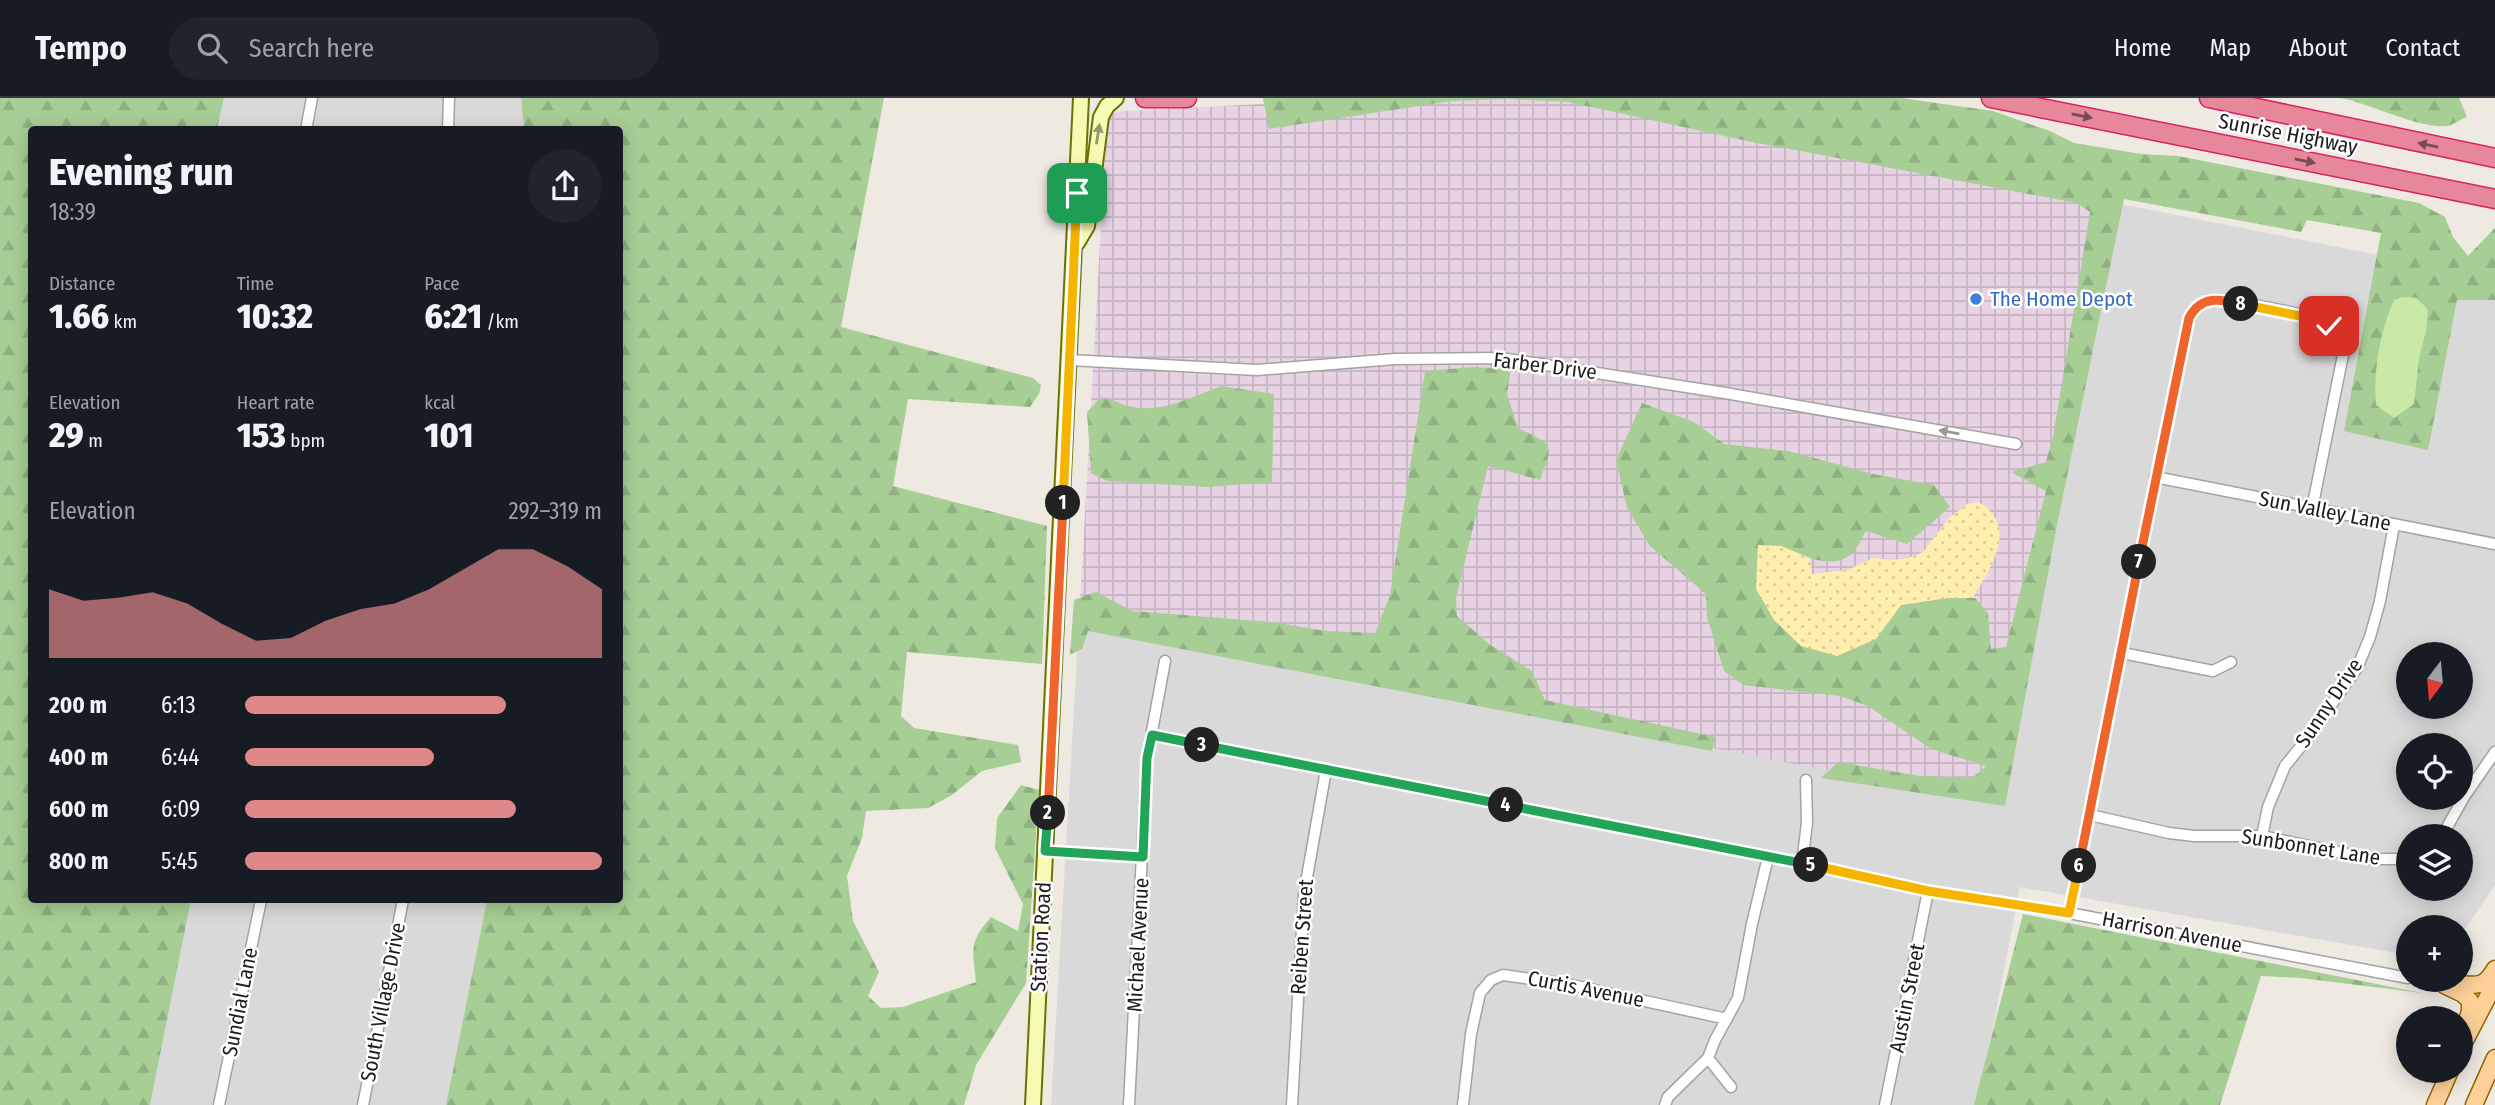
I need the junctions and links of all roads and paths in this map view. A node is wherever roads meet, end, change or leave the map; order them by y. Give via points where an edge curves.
1 (312, 98) edge
2 (449, 98) edge
3 (1081, 98) edge
4 (1116, 98) edge
5 (1145, 98) edge
6 (1187, 98) edge
7 (1991, 98) edge
8 (2209, 98) edge
9 (2224, 100) edge
10 (307, 126) edge
11 (448, 126) edge
12 (2495, 158) edge
13 (2495, 198) edge
14 (1074, 247) junction
15 (1069, 360) junction
16 (2016, 444) dead end
17 (2155, 477) junction
18 (2312, 509) junction
19 (2394, 525) junction
20 (2495, 544) edge
21 (2122, 653) junction
22 (1165, 661) dead end
23 (2231, 662) dead end
24 (1152, 735) junction
25 (2495, 752) edge
26 (1326, 770) junction
27 (1806, 780) dead end
28 (2090, 815) junction
29 (2449, 824) edge
30 (2262, 836) junction
31 (1045, 851) junction
32 (1143, 857) junction
33 (1768, 857) junction
34 (2396, 859) edge
35 (1802, 863) junction
36 (1928, 891) junction
37 (260, 903) edge
38 (402, 903) edge
39 (2069, 913) junction
40 (2495, 969) edge
41 (2396, 976) edge
42 (2495, 983) edge
43 (2473, 985) edge
44 (2459, 992) edge
45 (2470, 1006) edge
46 (1727, 1019) junction
47 (2473, 1025) edge
48 (1708, 1058) junction
49 (2493, 1063) edge
50 (2444, 1083) edge
51 (1731, 1087) dead end
52 (219, 1105) edge
53 (363, 1105) edge
54 (1032, 1105) edge
55 (1129, 1105) edge
56 (1292, 1105) edge
57 (1463, 1105) edge
58 (1665, 1105) edge
59 (1885, 1105) edge
60 (2435, 1105) edge
61 (2474, 1105) edge

1 - 10 street
2 - 11 street
3 - 14 main road, Station Road
14 -> 4 main road via 1087,226 1101,117
5 - 6 highway
7 -> 13 highway, Sunrise Highway
8 - 9 highway, Sunrise Highway
12 -> 9 highway, Sunrise Highway
14 - 15 main road, Station Road
16 -> 15 street, Farber Drive via 1501,358 1395,359 1257,370
15 - 31 main road, Station Road
17 - 18 street, Sun Valley Lane
17 - 18 street via 2192,312 2215,299 2302,316 2329,326 2343,350
17 - 21 street
18 - 19 street, Sun Valley Lane
19 - 20 street, Sun Valley Lane
19 - 30 street, Sunny Drive via 2380,601 2357,668 2285,766
21 - 23 street via 2213,671
21 - 28 street
22 - 24 street, Michael Avenue
24 - 26 street, Harrison Avenue
24 - 32 street, Michael Avenue
25 - 29 street
26 - 33 street, Harrison Avenue
26 - 56 street, Reiben Street via 1304,894
27 - 35 street
28 - 30 street, Sunbonnet Lane via 2181,835
28 - 39 street
30 - 34 street, Sunbonnet Lane via 2371,859
31 - 32 street
31 - 54 main road, Station Road
32 - 55 street, Michael Avenue
33 - 35 street, Harrison Avenue
33 - 46 street via 1738,998
35 - 36 street, Harrison Avenue
36 - 39 street, Harrison Avenue
36 - 59 street, Austin Street
37 - 52 street, Sundial Lane
38 - 53 street, South Village Drive
39 - 41 street, Harrison Avenue
40 - 43 main road via 2482,985
42 - 47 main road
44 - 45 main road
46 - 48 street
46 - 57 street, Curtis Avenue via 1567,984 1503,975 1480,993
48 - 51 street
48 - 58 street
49 - 61 main road
50 - 60 main road

